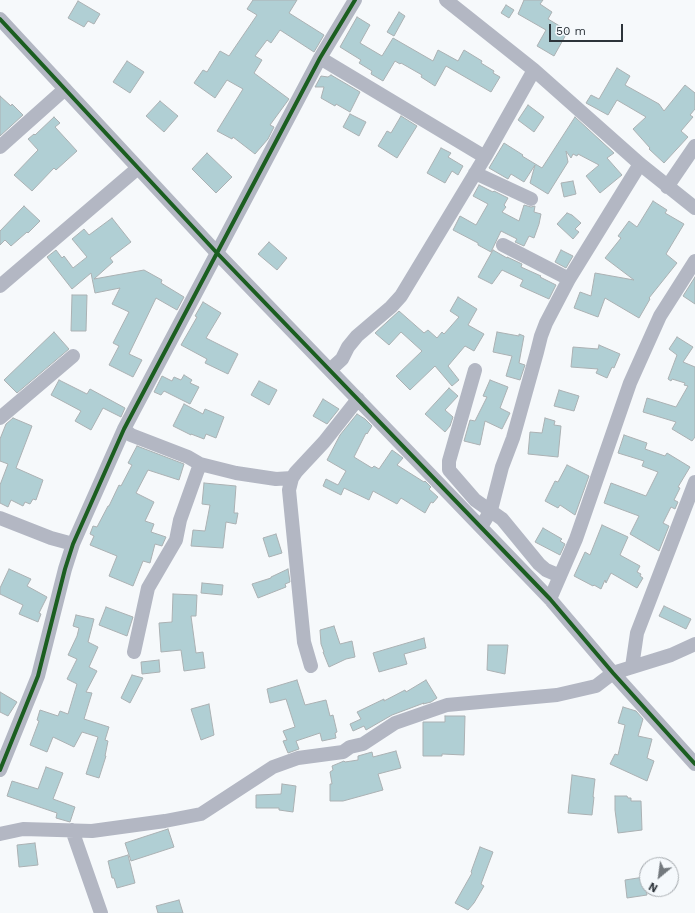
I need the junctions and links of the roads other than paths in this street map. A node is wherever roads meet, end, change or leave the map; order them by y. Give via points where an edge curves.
1 (355, 0) edge
2 (446, 0) edge
3 (0, 20) edge
4 (320, 58) junction
5 (534, 70) junction
6 (65, 90) junction
7 (695, 146) edge
8 (0, 147) edge
9 (485, 157) junction
10 (640, 164) junction
11 (138, 168) junction
12 (475, 173) junction
13 (666, 187) junction
14 (531, 199) dead end
15 (695, 208) edge
16 (503, 245) dead end
17 (217, 253) junction
18 (695, 261) edge
19 (569, 280) junction
20 (0, 286) edge
21 (73, 356) dead end
22 (330, 370) junction
23 (476, 370) dead end
24 (358, 399) junction
25 (0, 418) edge
26 (124, 428) junction
27 (200, 464) junction
28 (292, 478) junction
29 (695, 482) edge
30 (491, 510) junction
31 (0, 518) edge
32 (482, 527) junction
33 (73, 544) junction
34 (560, 576) junction
35 (550, 599) junction
36 (695, 644) edge
37 (134, 652) dead end
38 (311, 666) dead end
39 (632, 667) junction
40 (613, 673) junction
41 (695, 764) edge
42 (0, 770) edge
43 (72, 830) junction
44 (0, 834) edge
45 (101, 913) edge

1 - 4 street
2 - 5 street
3 - 6 street
4 - 9 street
4 - 17 street
5 - 9 street
5 - 10 street
6 - 8 street
6 - 11 street
7 - 13 street
9 - 12 street
10 - 13 street
10 - 19 street
11 - 17 street
11 - 20 street
12 - 14 street
12 - 22 street via 401,296 357,336 342,359
13 - 15 street
16 - 19 street
17 - 22 street
17 - 26 street
18 - 34 street via 660,316 630,383 576,539
19 - 30 street via 541,336
21 - 25 street
22 - 24 street
23 - 30 street via 448,461 449,470 475,500
24 - 28 street
24 - 32 street
26 - 27 street via 131,435
26 - 33 street
27 - 28 street via 244,474
27 - 37 street via 180,520 176,540 148,588
28 - 38 street via 289,490 304,642
29 - 39 street via 637,633
30 - 32 street
30 - 34 street via 502,519 539,564
31 - 33 street
32 - 35 street
33 - 42 street via 38,676
34 - 35 street
35 - 40 street
36 - 39 street via 671,655
39 - 40 street
40 - 41 street
40 - 43 street via 596,686 558,696 447,705 402,720 363,744 350,747 343,752 298,758 273,767 201,814 92,831
43 - 44 street via 23,829
43 - 45 street

